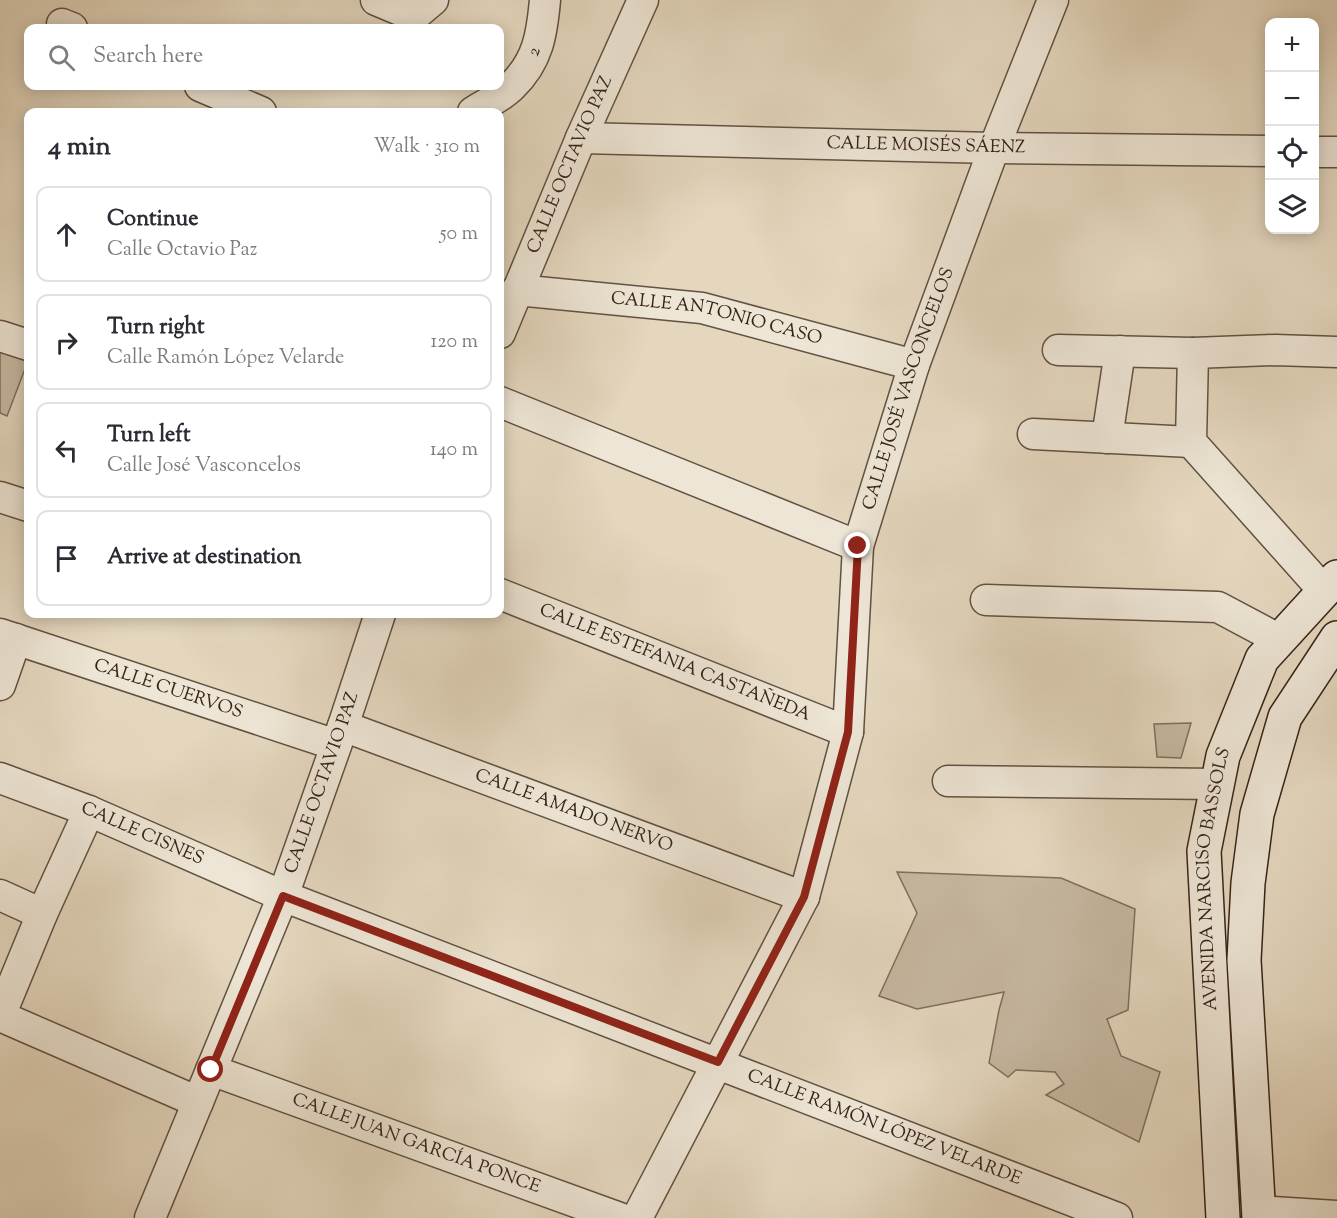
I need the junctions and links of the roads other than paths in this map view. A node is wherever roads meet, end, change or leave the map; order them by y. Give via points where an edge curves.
1 (376, 0) edge
2 (434, 0) edge
3 (545, 0) edge
4 (643, 0) edge
5 (1053, 0) edge
6 (209, 90) edge
7 (252, 108) edge
8 (479, 108) edge
9 (581, 138) junction
10 (994, 148) junction
11 (1265, 151) edge
12 (1319, 152) edge
13 (1337, 152) edge
14 (517, 290) junction
15 (504, 323) edge
16 (0, 336) edge
17 (24, 344) edge
18 (1058, 350) dead end
19 (1120, 351) junction
20 (1337, 352) edge
21 (1193, 353) junction
22 (914, 365) junction
23 (504, 404) edge
24 (1033, 434) dead end
25 (1107, 438) junction
26 (1191, 442) junction
27 (0, 496) edge
28 (24, 505) edge
29 (858, 546) junction
30 (1331, 584) edge
31 (504, 596) edge
32 (986, 600) dead end
33 (373, 618) edge
34 (8, 636) edge
35 (1337, 638) edge
36 (1280, 640) junction
37 (0, 685) edge
38 (848, 732) junction
39 (340, 736) junction
40 (0, 778) edge
41 (948, 781) dead end
42 (1217, 784) junction
43 (89, 811) junction
44 (0, 895) edge
45 (283, 896) junction
46 (804, 897) junction
47 (42, 914) junction
48 (0, 1016) edge
49 (718, 1062) junction
50 (211, 1070) junction
51 (1251, 1094) junction
52 (1215, 1096) junction
53 (198, 1102) junction
54 (1259, 1214) edge
55 (1337, 1216) edge
56 (150, 1218) edge
57 (620, 1218) edge
58 (638, 1218) edge
59 (1117, 1218) edge
60 (1223, 1218) edge

1 - 2 street via 414,16
3 - 8 street, 2 via 534,58 512,87
4 - 9 street, CALLE OCTAVIO PAZ
5 - 10 street, CALLE JOSÉ VASCONCELOS
6 - 7 street
9 - 10 street, CALLE MOISÉS SÁENZ
9 - 14 street, CALLE OCTAVIO PAZ
10 - 11 street, CALLE MOISÉS SÁENZ
10 - 22 street, CALLE JOSÉ VASCONCELOS
12 - 13 street
14 - 15 street, CALLE OCTAVIO PAZ
14 - 22 street, CALLE ANTONIO CASO via 702,308
16 - 17 street
18 - 19 street
19 - 21 street
19 - 25 street
20 - 21 street
21 - 26 street
22 - 29 street, CALLE JOSÉ VASCONCELOS
23 - 29 street
24 - 25 street
25 - 26 street
26 - 30 street
27 - 28 street
29 - 38 street, CALLE JOSÉ VASCONCELOS
30 - 36 street, AVENIDA NARCISO BASSOLS
31 - 38 street, CALLE ESTEFANIA CASTAÑEDA
32 - 36 street via 1218,607
33 - 39 street, CALLE OCTAVIO PAZ
34 - 37 street
34 - 39 street, CALLE CUERVOS
35 - 51 street, AVENIDA NARCISO BASSOLS via 1285,717 1257,814 1244,960
36 - 42 street, AVENIDA NARCISO BASSOLS via 1262,659 1223,756
38 - 46 street, CALLE JOSÉ VASCONCELOS
39 - 45 street, CALLE OCTAVIO PAZ
39 - 46 street, CALLE AMADO NERVO
40 - 43 street, CALLE CISNES
41 - 42 street
42 - 52 street, AVENIDA NARCISO BASSOLS via 1204,851
43 - 45 street, CALLE CISNES
43 - 47 street
44 - 47 street
45 - 49 street, CALLE RAMÓN LÓPEZ VELARDE
45 - 50 street, CALLE OCTAVIO PAZ
46 - 49 street, CALLE JOSÉ VASCONCELOS
47 - 48 street
48 - 53 street
49 - 58 street, CALLE JOSÉ VASCONCELOS
49 - 59 street, CALLE RAMÓN LÓPEZ VELARDE
50 - 53 street, CALLE OCTAVIO PAZ
50 - 57 street, CALLE JUAN GARCÍA PONCE
51 - 52 street
51 - 54 street, AVENIDA NARCISO BASSOLS
52 - 60 street, AVENIDA NARCISO BASSOLS
53 - 56 street, CALLE OCTAVIO PAZ
54 - 55 street

